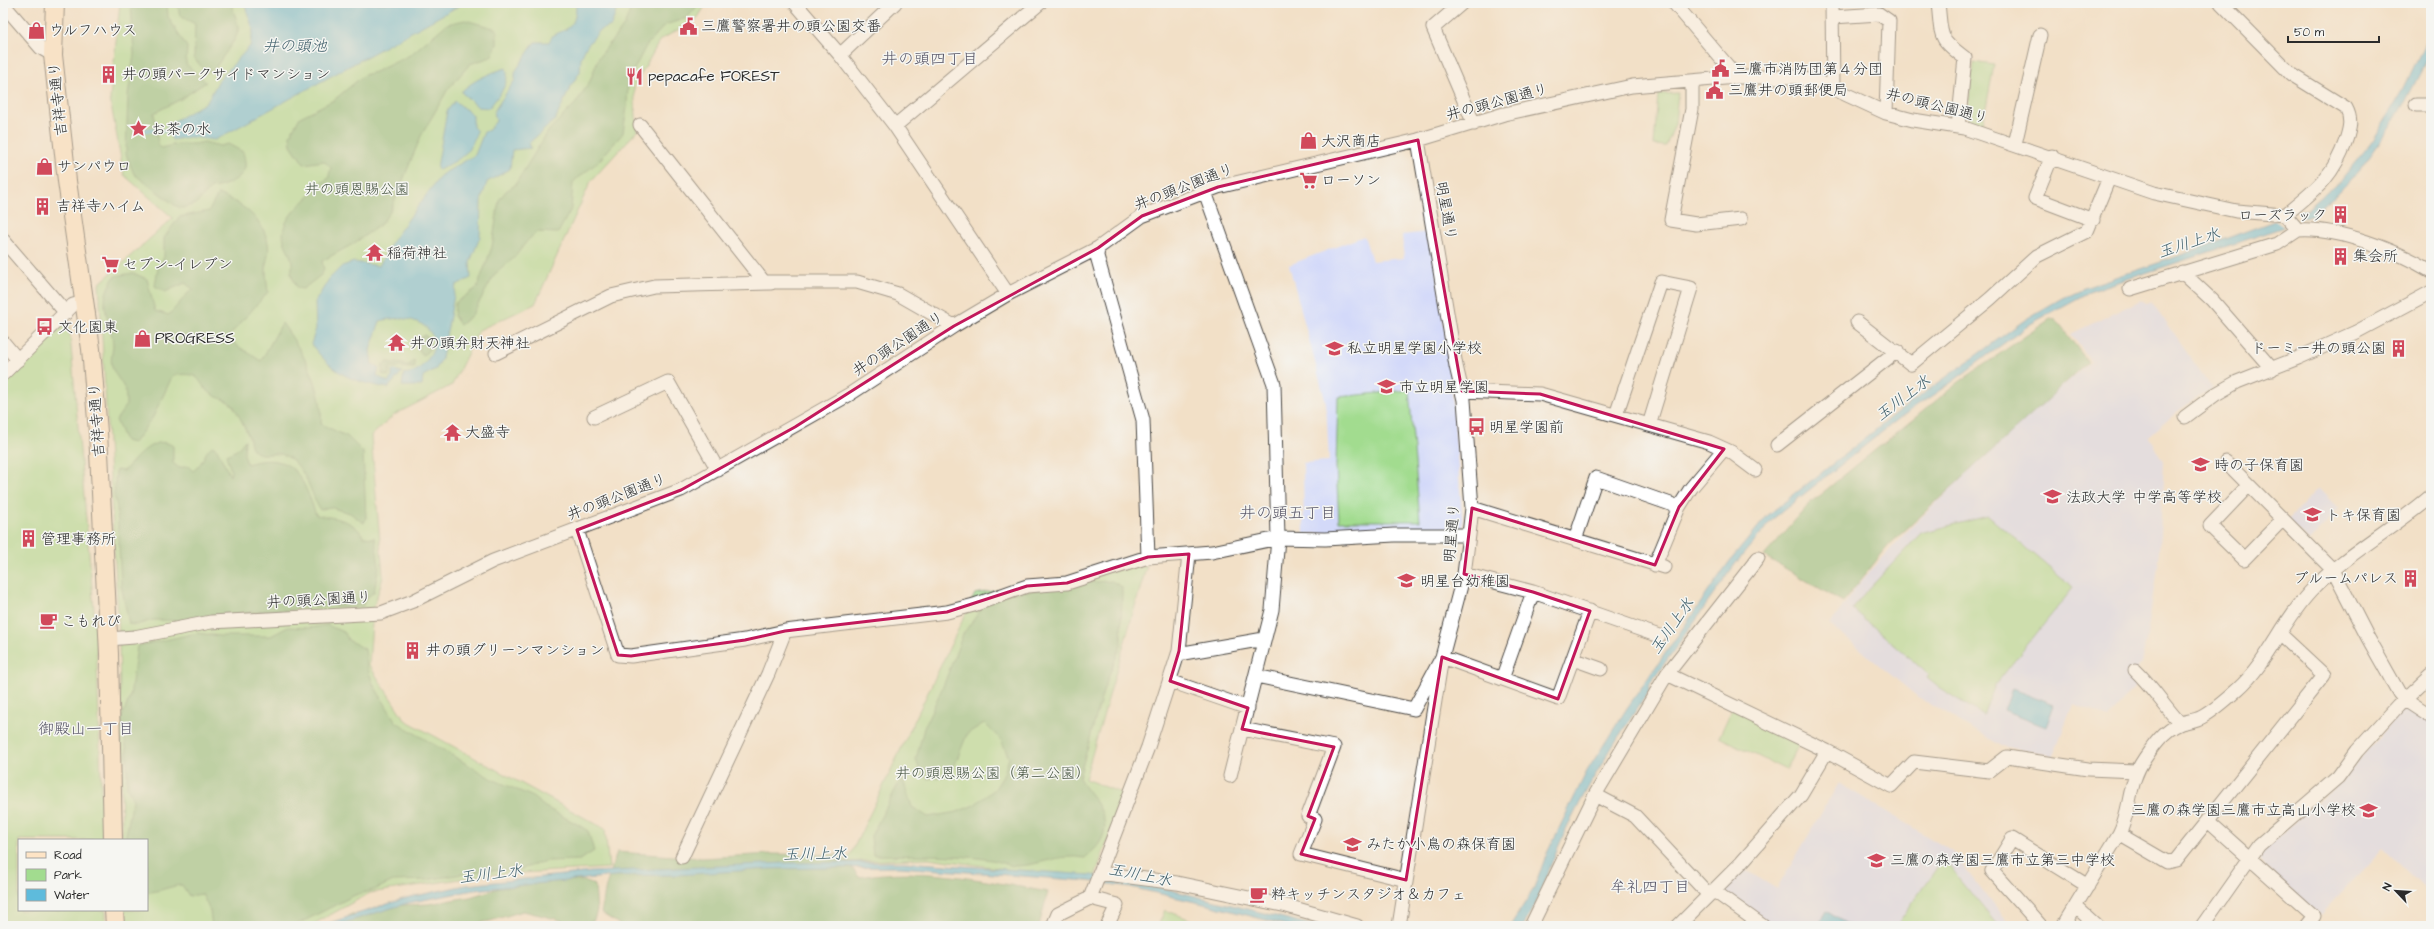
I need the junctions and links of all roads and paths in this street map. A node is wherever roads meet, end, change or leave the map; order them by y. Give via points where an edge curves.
1 (55, 3) edge
2 (795, 3) edge
3 (895, 3) edge
4 (1040, 3) edge
5 (1462, 3) edge
6 (1674, 3) edge
7 (1938, 3) edge
8 (2221, 3) edge
9 (3, 4) edge
10 (1832, 4) edge
11 (1832, 17) junction
12 (2040, 35) dead end
13 (53, 55) junction
14 (840, 55) junction
15 (1737, 77) junction
16 (1692, 82) junction
17 (1833, 89) junction
18 (2416, 105) dead end
19 (2431, 105) edge
20 (1886, 113) junction
21 (1474, 124) junction
22 (640, 125) dead end
23 (895, 126) junction
24 (1958, 127) junction
25 (1418, 140) junction
26 (2016, 144) junction
27 (2052, 156) junction
28 (2109, 178) junction
29 (1205, 192) junction
30 (2286, 216) junction
31 (1741, 219) dead end
32 (2093, 220) junction
33 (2297, 228) junction
34 (3, 240) edge
35 (1098, 248) junction
36 (2431, 271) edge
37 (2182, 272) junction
38 (775, 283) dead end
39 (2130, 289) dead end
40 (2431, 292) edge
41 (1008, 294) junction
42 (85, 302) junction
43 (66, 313) junction
44 (1857, 322) dead end
45 (954, 326) junction
46 (3, 342) edge
47 (1896, 351) junction
48 (496, 353) dead end
49 (18, 360) junction
50 (2272, 369) junction
51 (3, 374) edge
52 (1462, 391) junction
53 (1616, 415) junction
54 (594, 416) dead end
55 (2185, 417) dead end
56 (1649, 425) junction
57 (1778, 445) dead end
58 (1724, 449) junction
59 (2226, 462) dead end
60 (718, 470) junction
61 (1755, 470) dead end
62 (2248, 486) junction
63 (2431, 496) edge
64 (1679, 507) junction
65 (1472, 508) junction
66 (2282, 520) junction
67 (577, 530) junction
68 (1469, 535) junction
69 (1278, 538) junction
70 (1575, 540) junction
71 (1189, 554) junction
72 (1148, 557) junction
73 (1758, 558) dead end
74 (2333, 570) junction
75 (1464, 574) junction
76 (1533, 592) junction
77 (1590, 611) junction
78 (785, 631) junction
79 (2280, 634) junction
80 (1659, 636) dead end
81 (109, 639) junction
82 (1264, 639) junction
83 (1178, 654) junction
84 (1442, 657) junction
85 (1573, 659) junction
86 (1601, 669) dead end
87 (2136, 670) dead end
88 (1667, 674) junction
89 (2431, 675) edge
90 (1256, 676) junction
91 (1502, 679) junction
92 (1170, 681) junction
93 (2405, 700) junction
94 (1248, 708) junction
95 (2431, 717) edge
96 (2180, 723) junction
97 (1242, 729) junction
98 (1827, 751) junction
99 (2136, 771) junction
100 (1230, 776) dead end
101 (1595, 795) junction
102 (2208, 821) junction
103 (2119, 834) junction
104 (113, 839) edge
105 (682, 857) dead end
106 (2250, 858) junction
107 (1098, 876) junction
108 (1406, 880) junction
109 (2088, 886) junction
110 (1712, 893) junction
111 (1091, 896) junction
112 (2075, 906) junction
113 (114, 911) edge
114 (115, 926) edge
115 (1053, 926) edge
116 (1107, 926) edge
117 (1357, 926) edge
118 (1399, 926) edge
119 (1531, 926) edge
120 (1678, 926) edge
121 (1763, 926) edge
122 (2041, 926) edge
123 (2063, 926) edge
124 (2098, 926) edge
125 (2202, 926) edge
126 (2306, 926) edge

1 - 13 main road, 吉祥寺通り
2 - 14 street
3 - 14 street
4 - 23 street
5 - 21 street via 1433,28
6 - 15 street
7 - 24 street via 1942,38 1965,58
8 - 30 street via 2291,74 2346,108 2349,113 2347,136 2335,167 2316,189
9 - 13 street via 41,48
10 - 11 street
11 - 17 street
11 - 20 street via 1879,14 1889,22
12 - 26 street
13 - 42 main road, 吉祥寺通り via 67,181
14 - 23 street
15 - 16 street, 井の頭公園通り
15 - 17 street, 井の頭公園通り via 1795,77 1819,82
16 - 21 street, 井の頭公園通り via 1632,86 1504,114
16 - 31 street via 1692,109 1671,220 1696,224
17 - 20 street, 井の頭公園通り
18 - 19 street
20 - 24 street, 井の頭公園通り
21 - 25 street, 井の頭公園通り
22 - 45 street via 764,282 857,282 898,294
23 - 41 street
24 - 26 street, 井の頭公園通り
25 - 29 street, 井の頭公園通り via 1286,170
25 - 52 street, 明星通り
26 - 27 street, 井の頭公園通り
27 - 28 street, 井の頭公園通り
27 - 32 street via 2035,198
28 - 30 street, 井の頭公園通り via 2154,193 2206,205
28 - 32 street
29 - 35 street, 井の頭公園通り via 1142,216
29 - 69 street via 1274,384
30 - 33 street
32 - 47 street via 2087,230 2080,235 2037,256 1990,299 1911,364
33 - 36 street via 2376,245
33 - 37 street via 2277,244
34 - 43 street
35 - 41 street, 井の頭公園通り
35 - 72 street via 1097,256 1143,420
37 - 39 street
37 - 50 street via 2212,300
38 - 48 street via 654,286 611,296
40 - 50 street via 2356,332
41 - 45 street, 井の頭公園通り
42 - 43 street via 73,305
42 - 81 main road, 吉祥寺通り via 98,432
43 - 49 street
44 - 47 street
45 - 60 street, 井の頭公園通り via 863,386
46 - 49 street
47 - 57 street
49 - 51 street
50 - 55 street via 2230,386
52 - 53 street via 1532,392
52 - 65 street, 明星通り
53 - 56 street
53 - 56 street via 1661,282 1691,288
54 - 60 street via 668,382
56 - 58 street via 1709,442
58 - 61 street
58 - 64 street via 1690,488
59 - 62 street
60 - 67 street, 井の頭公園通り via 682,490
62 - 66 street
62 - 66 street via 2210,526 2244,558
63 - 74 street via 2392,528
64 - 70 street via 1659,566
64 - 70 street via 1596,478
65 - 68 street, 明星通り
65 - 70 street
66 - 74 street
67 - 78 street via 618,655 631,656 745,640
67 - 81 street, 井の頭公園通り via 492,561 413,601 381,613 211,622 134,637
68 - 69 street
68 - 75 street, 明星通り
69 - 71 street via 1212,552
69 - 82 street via 1272,610
71 - 72 street
71 - 83 street
72 - 78 street via 1067,583 1027,586 946,612
73 - 88 street
74 - 79 street via 2308,594
74 - 93 street via 2384,669
75 - 76 street
75 - 84 street, 明星通り
76 - 77 street
76 - 91 street
77 - 80 street
77 - 85 street
78 - 105 street via 768,674
79 - 96 street via 2253,674 2239,688 2201,718
79 - 102 street via 2324,675
81 - 104 main road, 吉祥寺通り
82 - 83 street
82 - 90 street
83 - 92 street
84 - 90 street via 1414,709
84 - 91 street
84 - 108 street, 明星通り
85 - 86 street
85 - 91 street via 1558,699
87 - 96 street
88 - 98 street
88 - 101 street
89 - 93 street
90 - 94 street
92 - 94 street
92 - 107 street via 1148,747
93 - 95 street
93 - 106 street via 2357,751 2338,776 2259,845
94 - 97 street
96 - 99 street via 2166,732
97 - 100 street
97 - 108 street via 1334,748 1308,816 1315,818 1301,854
98 - 99 street via 1891,786 1914,762 1990,771 2007,757 2088,769
98 - 110 street via 1801,795
99 - 103 street via 2129,792 2127,816
101 - 110 street via 1635,816
101 - 119 street
102 - 103 street via 2176,860 2167,862
102 - 106 street
103 - 109 street
106 - 125 street
106 - 126 street via 2314,916
107 - 111 street
107 - 117 street via 1177,883 1287,906
108 - 118 street, 明星通り
109 - 112 street
109 - 122 street via 2012,839 1992,871
110 - 120 street
110 - 121 street
111 - 115 street via 1058,914
111 - 116 street via 1117,905
112 - 123 street
112 - 124 street
113 - 114 main road

